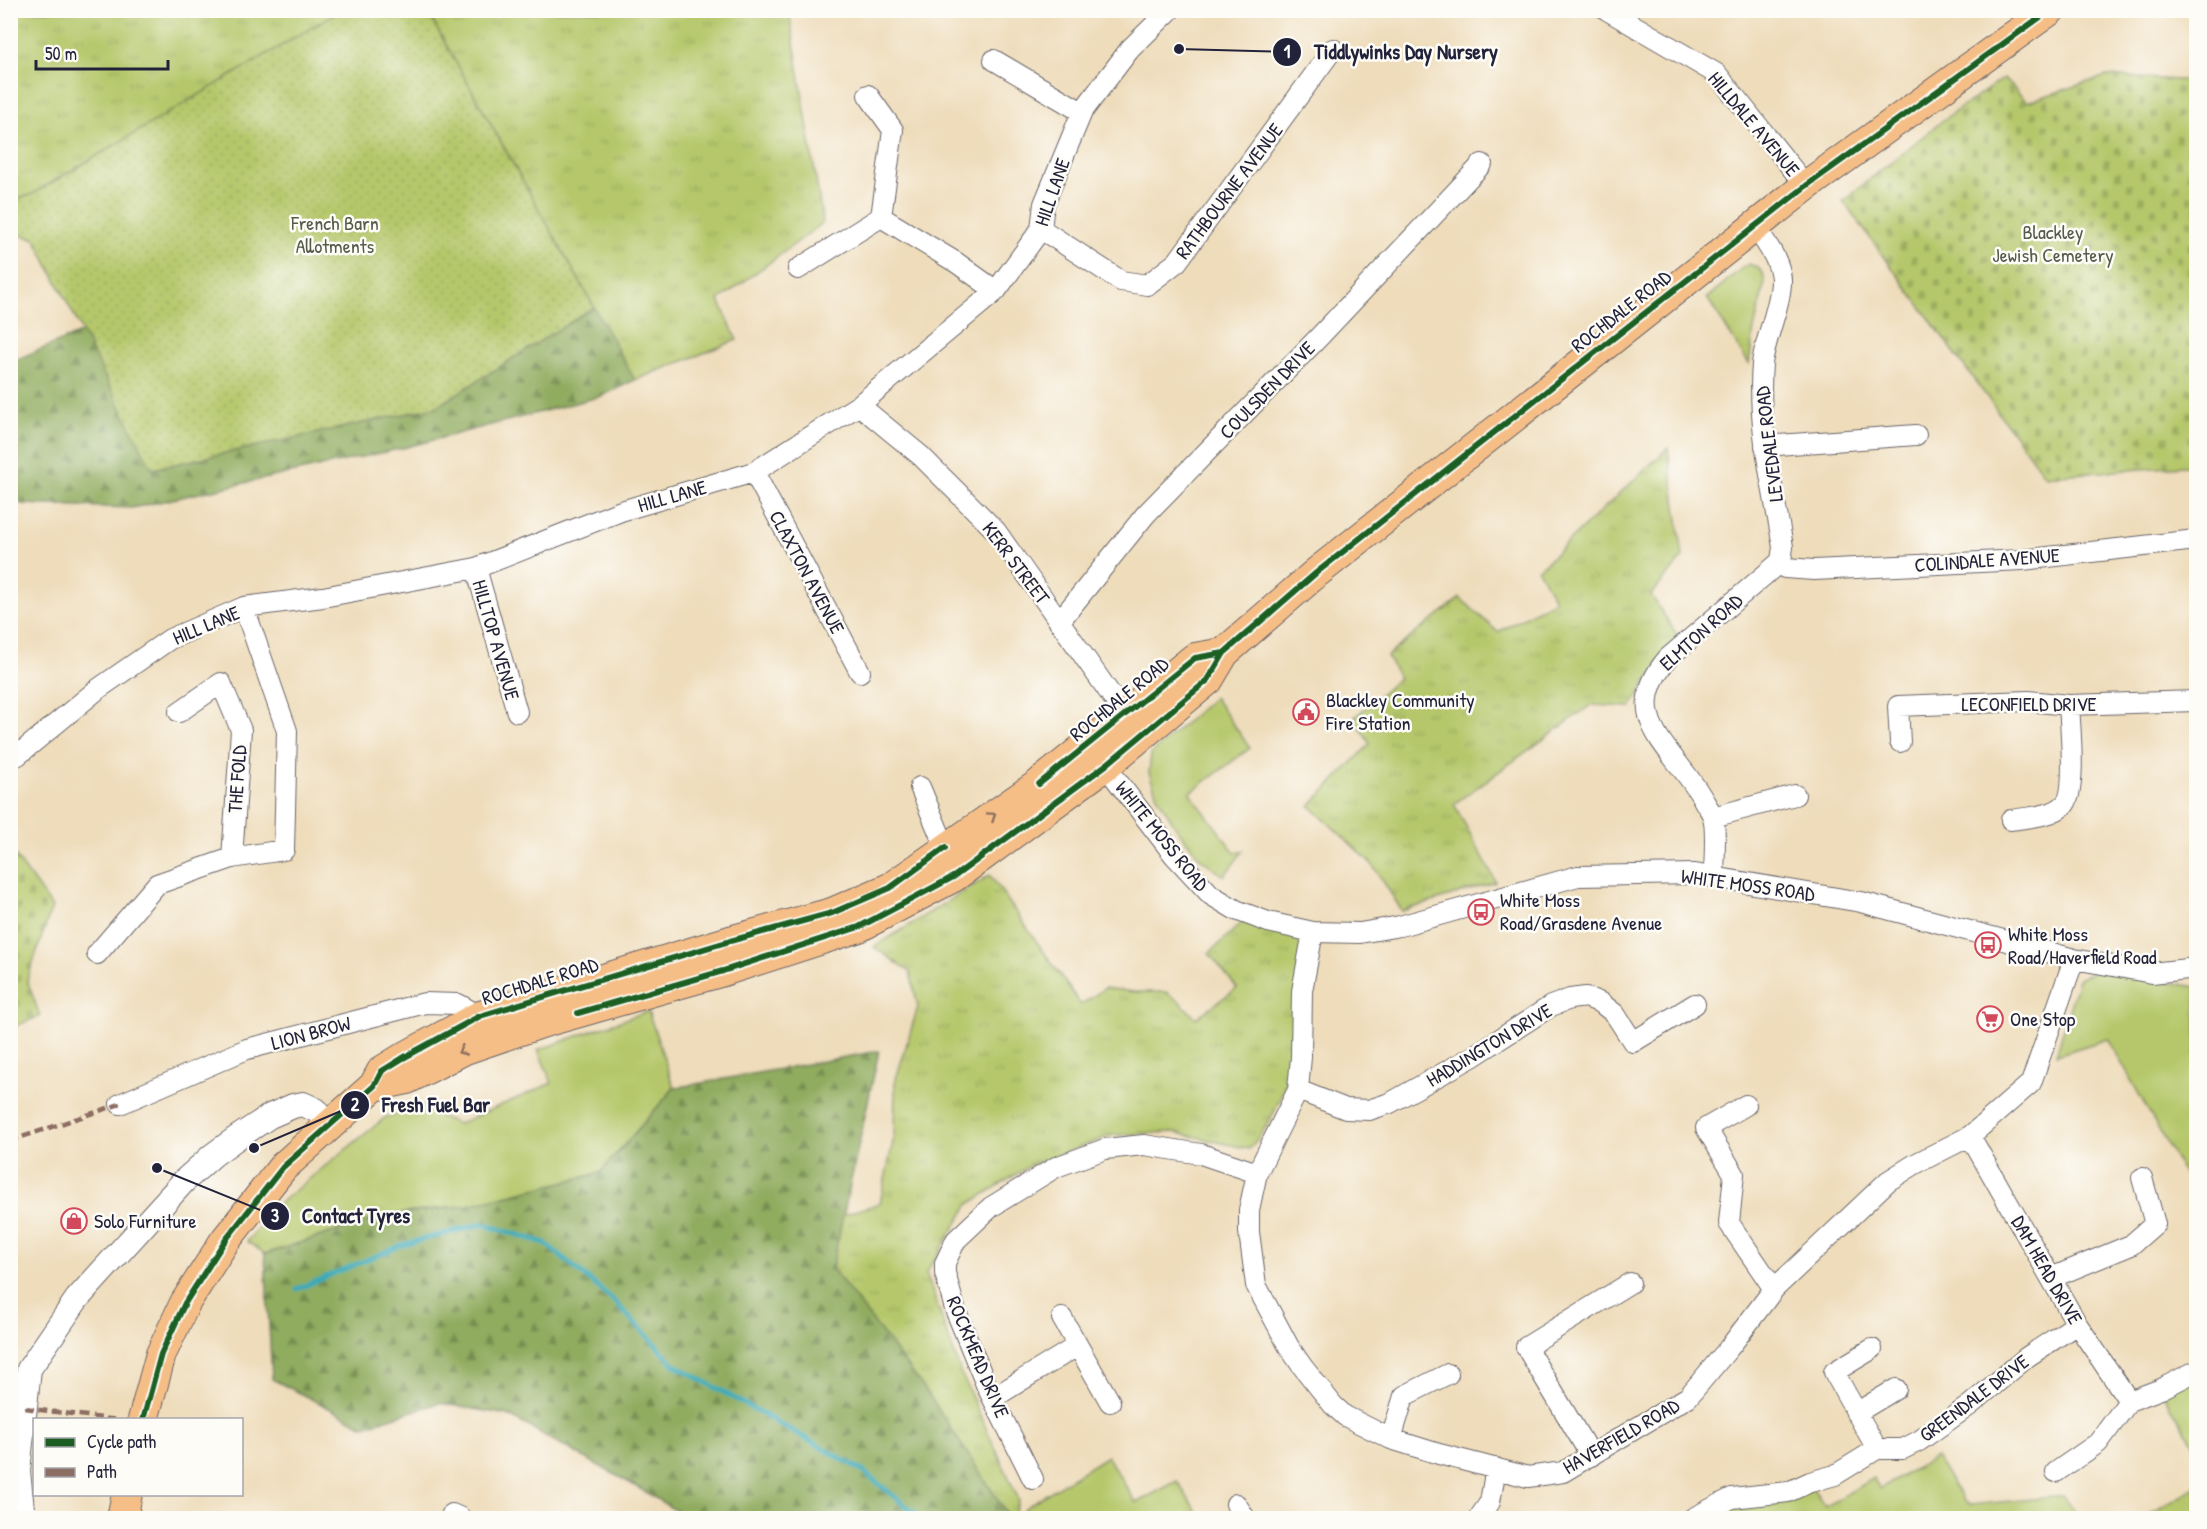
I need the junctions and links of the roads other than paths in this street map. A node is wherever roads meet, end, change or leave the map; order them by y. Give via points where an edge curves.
1 (1170, 10) edge
2 (1607, 10) edge
3 (2050, 10) edge
4 (1334, 49) dead end
5 (994, 60) dead end
6 (868, 95) dead end
7 (1082, 112) junction
8 (1482, 164) dead end
9 (1806, 186) junction
10 (881, 217) junction
11 (1755, 226) junction
12 (1041, 229) junction
13 (798, 269) dead end
14 (996, 291) junction
15 (859, 405) junction
16 (1916, 435) dead end
17 (1766, 446) junction
18 (754, 472) junction
19 (2196, 540) edge
20 (1781, 561) junction
21 (476, 568) junction
22 (244, 608) junction
23 (1059, 622) junction
24 (860, 672) dead end
25 (2196, 700) edge
26 (2069, 705) junction
27 (179, 711) dead end
28 (517, 712) dead end
29 (1133, 726) junction
30 (1900, 742) dead end
31 (1097, 755) junction
32 (10, 759) edge
33 (920, 787) dead end
34 (1795, 795) dead end
35 (1713, 817) junction
36 (2011, 820) dead end
37 (232, 858) junction
38 (951, 861) junction
39 (1714, 877) junction
40 (1313, 932) junction
41 (97, 954) dead end
42 (2074, 959) junction
43 (2196, 968) edge
44 (1695, 1004) dead end
45 (489, 1027) junction
46 (1298, 1090) junction
47 (120, 1104) dead end
48 (1746, 1104) dead end
49 (331, 1124) junction
50 (1970, 1136) junction
51 (1257, 1173) junction
52 (2142, 1178) dead end
53 (2051, 1278) junction
54 (1630, 1283) dead end
55 (1774, 1289) junction
56 (1062, 1318) dead end
57 (2077, 1324) junction
58 (1077, 1346) junction
59 (1872, 1349) dead end
60 (2196, 1371) edge
61 (1448, 1374) dead end
62 (1896, 1389) dead end
63 (993, 1398) junction
64 (2129, 1401) junction
65 (1110, 1402) dead end
66 (1856, 1413) junction
67 (143, 1418) edge
68 (1391, 1439) junction
69 (1877, 1449) junction
70 (1591, 1456) junction
71 (15, 1461) edge
72 (1496, 1468) junction
73 (2056, 1472) dead end
74 (1033, 1479) dead end
75 (127, 1496) edge
76 (23, 1518) edge
77 (122, 1518) edge
78 (1479, 1518) edge
79 (1693, 1518) edge

1 - 7 street, HILL LANE via 1130,49
2 - 9 street, HILLDALE AVENUE via 1717,74
3 - 9 main road, ROCHDALE ROAD
4 - 12 street, RATHBOURNE AVENUE via 1177,262 1147,285 1121,281
5 - 7 street
6 - 10 street via 893,130
7 - 12 street, HILL LANE via 1044,204
8 - 23 street, COULSDEN DRIVE via 1146,514
9 - 11 main road, ROCHDALE ROAD
10 - 13 street
10 - 14 street
11 - 17 street, LEVEDALE ROAD via 1771,251 1781,280 1762,363
11 - 29 main road, ROCHDALE ROAD via 1316,573 1224,653 1195,658
12 - 14 street, HILL LANE
14 - 15 street, HILL LANE
15 - 18 street, HILL LANE
15 - 23 street, KERR STREET via 921,456 996,531
16 - 17 street
17 - 20 street, LEVEDALE ROAD via 1784,547
18 - 21 street, HILL LANE via 621,511
18 - 24 street, CLAXTON AVENUE
19 - 20 street, COLINDALE AVENUE via 2022,560 1814,570 1785,568
20 - 35 street, ELMTON ROAD via 1668,658 1650,686 1648,714 1654,732 1696,786
21 - 22 street, HILL LANE
21 - 28 street, HILLTOP AVENUE
22 - 32 street, HILL LANE via 170,639 98,689
22 - 37 street via 287,731 284,850
23 - 29 street, KERR STREET
25 - 26 street, LECONFIELD DRIVE
26 - 30 street, LECONFIELD DRIVE via 2028,701 1898,706
26 - 36 street via 2072,785 2068,801 2047,814
27 - 37 street, THE FOLD via 221,683 241,730
29 - 31 main road, ROCHDALE ROAD
31 - 38 main road, ROCHDALE ROAD via 1039,784
31 - 40 street, WHITE MOSS ROAD via 1211,896 1268,922
33 - 38 street
34 - 35 street
35 - 39 street, ELMTON ROAD
37 - 41 street via 157,884
38 - 45 main road, ROCHDALE ROAD via 832,914 730,942
39 - 40 street, WHITE MOSS ROAD via 1578,876 1400,926 1360,933
39 - 42 street, WHITE MOSS ROAD via 1861,902
40 - 46 street, HAVERFIELD ROAD via 1302,991
42 - 43 street, WHITE MOSS ROAD via 2151,973
42 - 50 street, HAVERFIELD ROAD via 2031,1083
44 - 46 street, HADDINGTON DRIVE via 1633,1042 1615,1014 1601,1003 1586,997 1570,999 1551,1006 1390,1103 1369,1110 1346,1109
45 - 47 street, LION BROW via 458,1004 425,1003 247,1049
45 - 49 main road, ROCHDALE ROAD via 403,1058 382,1071 374,1086
46 - 51 street, HAVERFIELD ROAD
48 - 55 street via 1706,1128 1734,1174 1729,1223
49 - 67 main road, ROCHDALE ROAD via 283,1167 204,1272 161,1354
49 - 71 street via 308,1106 293,1106 238,1137 184,1181 76,1299 29,1369
50 - 53 street, DAM HEAD DRIVE
50 - 55 street, HAVERFIELD ROAD via 1888,1180
51 - 63 street, ROCKMEAD DRIVE via 1190,1152 1144,1145 1105,1149 1056,1167 991,1207 956,1240 945,1263 945,1273 955,1309
51 - 68 street, HAVERFIELD ROAD via 1249,1210 1256,1285 1289,1347 1317,1387 1345,1416
52 - 53 street via 2155,1224 2130,1245
53 - 57 street, DAM HEAD DRIVE
54 - 70 street via 1526,1347
55 - 70 street, HAVERFIELD ROAD via 1688,1396
56 - 58 street
57 - 64 street, DAM HEAD DRIVE
57 - 69 street, GREENDALE DRIVE via 2027,1357 1927,1436 1902,1449
58 - 63 street
58 - 65 street
59 - 66 street via 1834,1372
60 - 64 street
61 - 68 street via 1404,1396
62 - 66 street
63 - 74 street, ROCKMEAD DRIVE
64 - 73 street via 2098,1443
66 - 69 street
68 - 72 street, HAVERFIELD ROAD
69 - 79 street, GREENDALE DRIVE via 1835,1475 1788,1492 1732,1498
70 - 72 street, HAVERFIELD ROAD via 1563,1472 1528,1477
71 - 76 street
72 - 78 street via 1490,1502
75 - 77 main road

